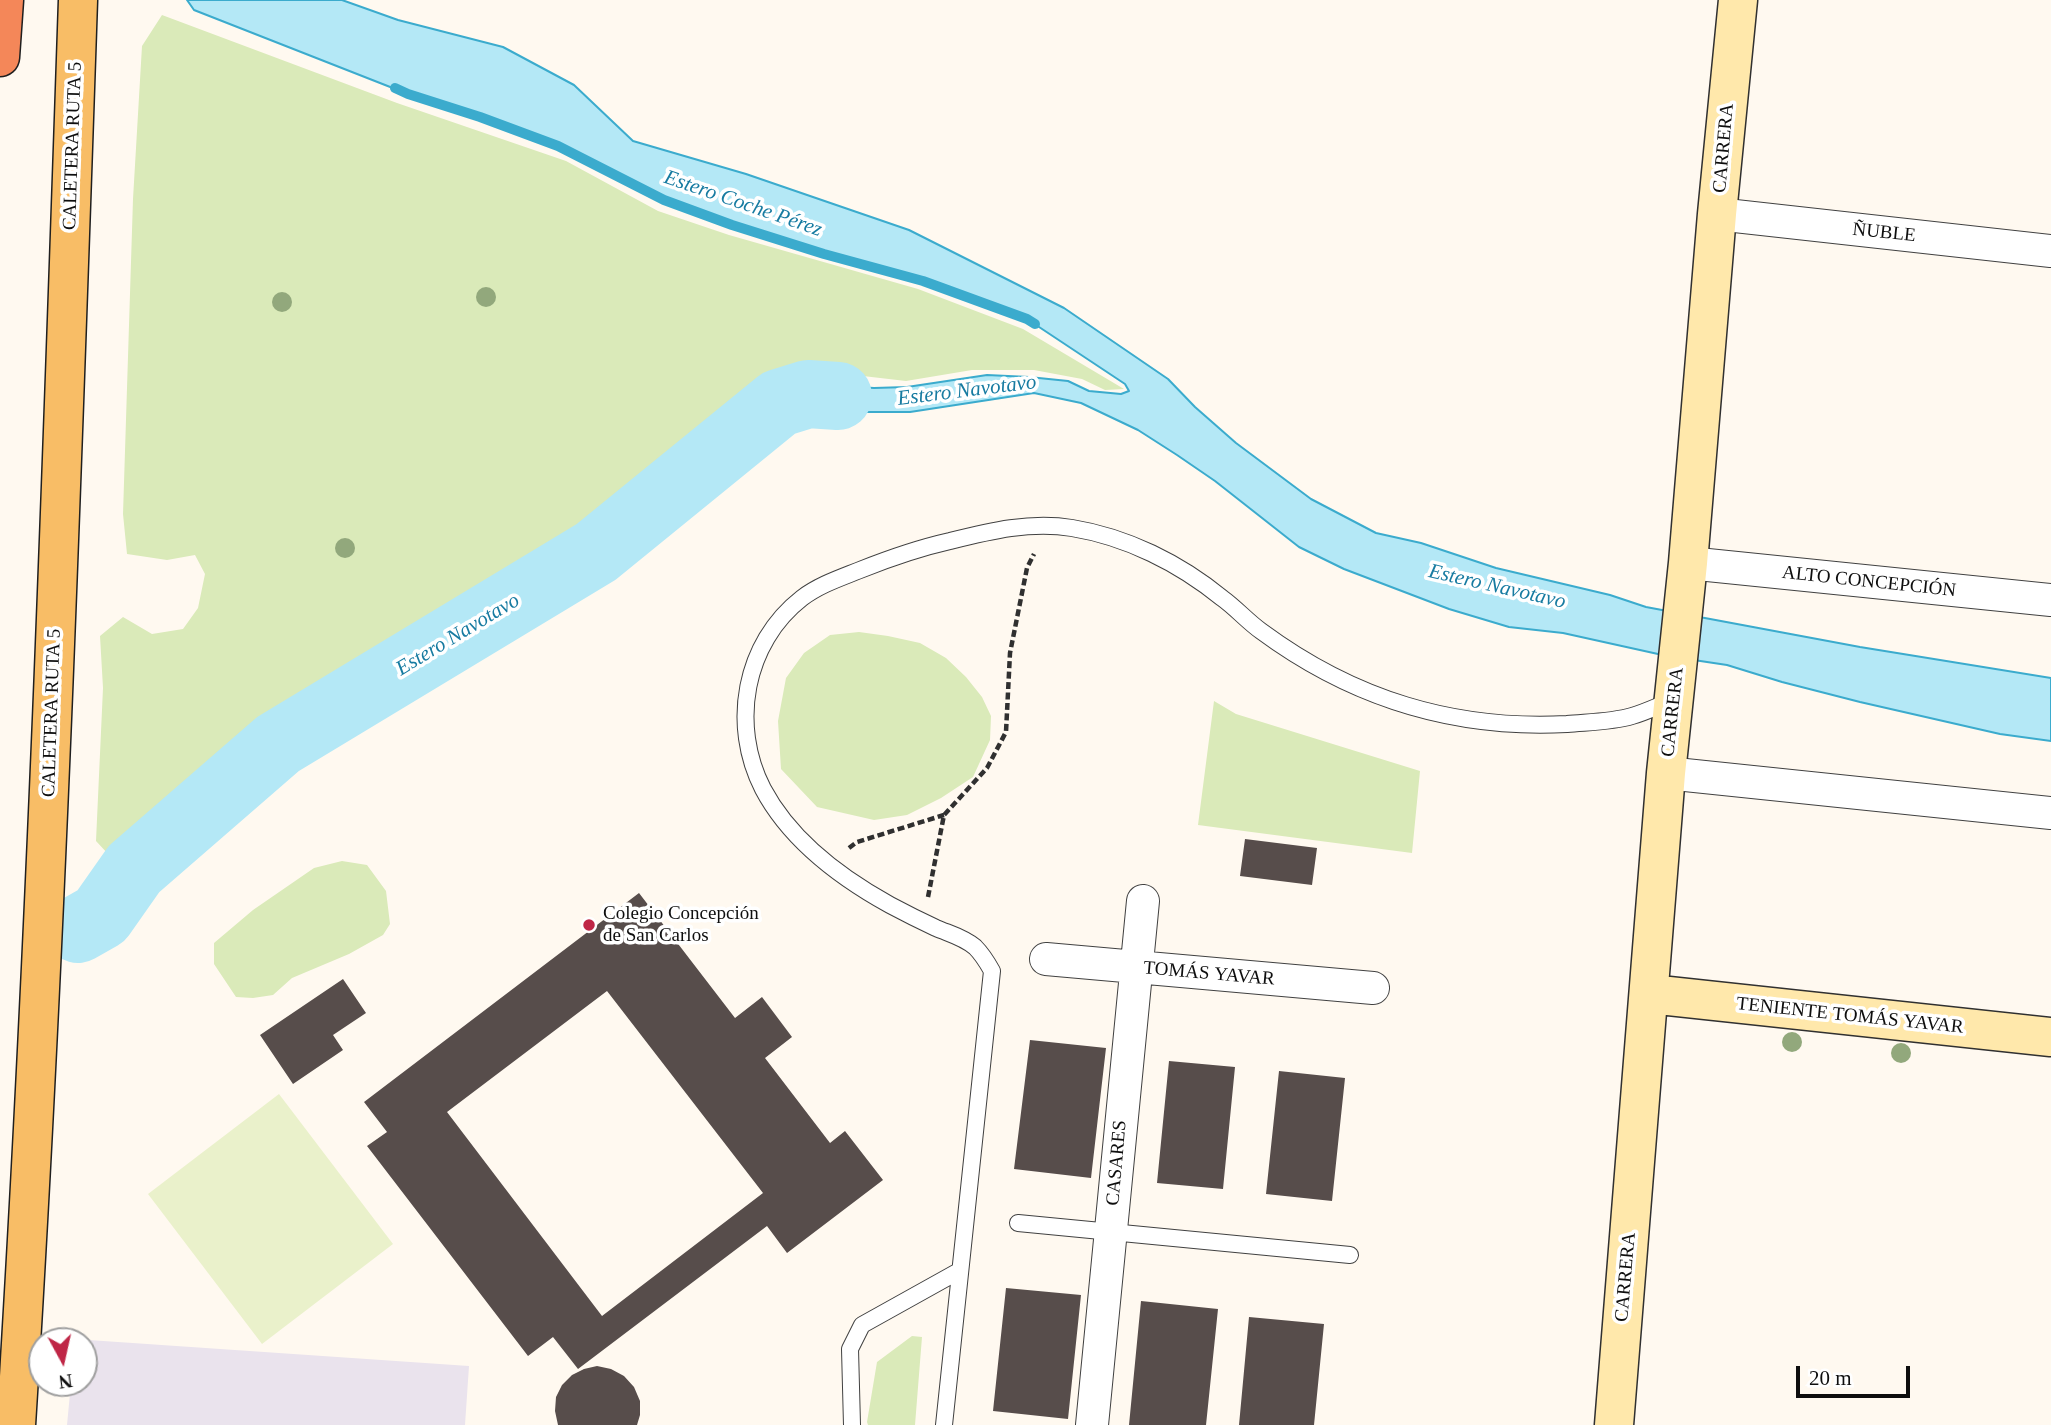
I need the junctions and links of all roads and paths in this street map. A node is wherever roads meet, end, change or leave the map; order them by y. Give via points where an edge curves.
1 (4, 0) edge
2 (78, 0) edge
3 (1738, 0) edge
4 (0, 57) edge
5 (1717, 214) junction
6 (2051, 251) edge
7 (1050, 525) junction
8 (1686, 578) junction
9 (2051, 600) edge
10 (1675, 687) junction
11 (1666, 773) junction
12 (2051, 813) edge
13 (944, 815) junction
14 (827, 864) junction
15 (1143, 901) dead end
16 (923, 921) junction
17 (1046, 959) dead end
18 (1135, 967) junction
19 (1373, 988) dead end
20 (1650, 994) junction
21 (2051, 1037) edge
22 (1018, 1223) dead end
23 (1111, 1231) junction
24 (1350, 1255) dead end
25 (959, 1272) junction
26 (16, 1425) edge
27 (852, 1425) edge
28 (944, 1425) edge
29 (1092, 1425) edge
30 (1614, 1425) edge

1 - 4 highway
2 - 26 main road, CALETERA RUTA 5 via 41,975
3 - 5 street, CARRERA
5 - 6 street, ÑUBLE
5 - 8 street, CARRERA
7 - 10 lane via 1095,532 1157,556 1191,575 1294,654 1334,677 1403,705 1503,724 1587,723 1632,716
7 - 13 path via 1027,568 1010,653 1006,732 987,768
7 - 14 lane via 986,532 880,562 804,596 769,634 758,653 746,696 747,744 772,803
8 - 9 street, ALTO CONCEPCIÓN
8 - 10 street, CARRERA
10 - 11 street, CARRERA
11 - 12 street
11 - 20 street, CARRERA
13 - 14 path via 858,842
13 - 16 path
14 - 16 lane
15 - 18 street, CASARES
16 - 25 lane via 973,946 992,971
17 - 18 street, TOMÁS YAVAR
18 - 19 street, TOMÁS YAVAR
18 - 23 street, CASARES
20 - 21 street, TENIENTE TOMÁS YAVAR
20 - 30 street, CARRERA
22 - 23 lane
23 - 24 lane
23 - 29 street, CASARES
25 - 27 lane via 862,1325 850,1349
25 - 28 lane

